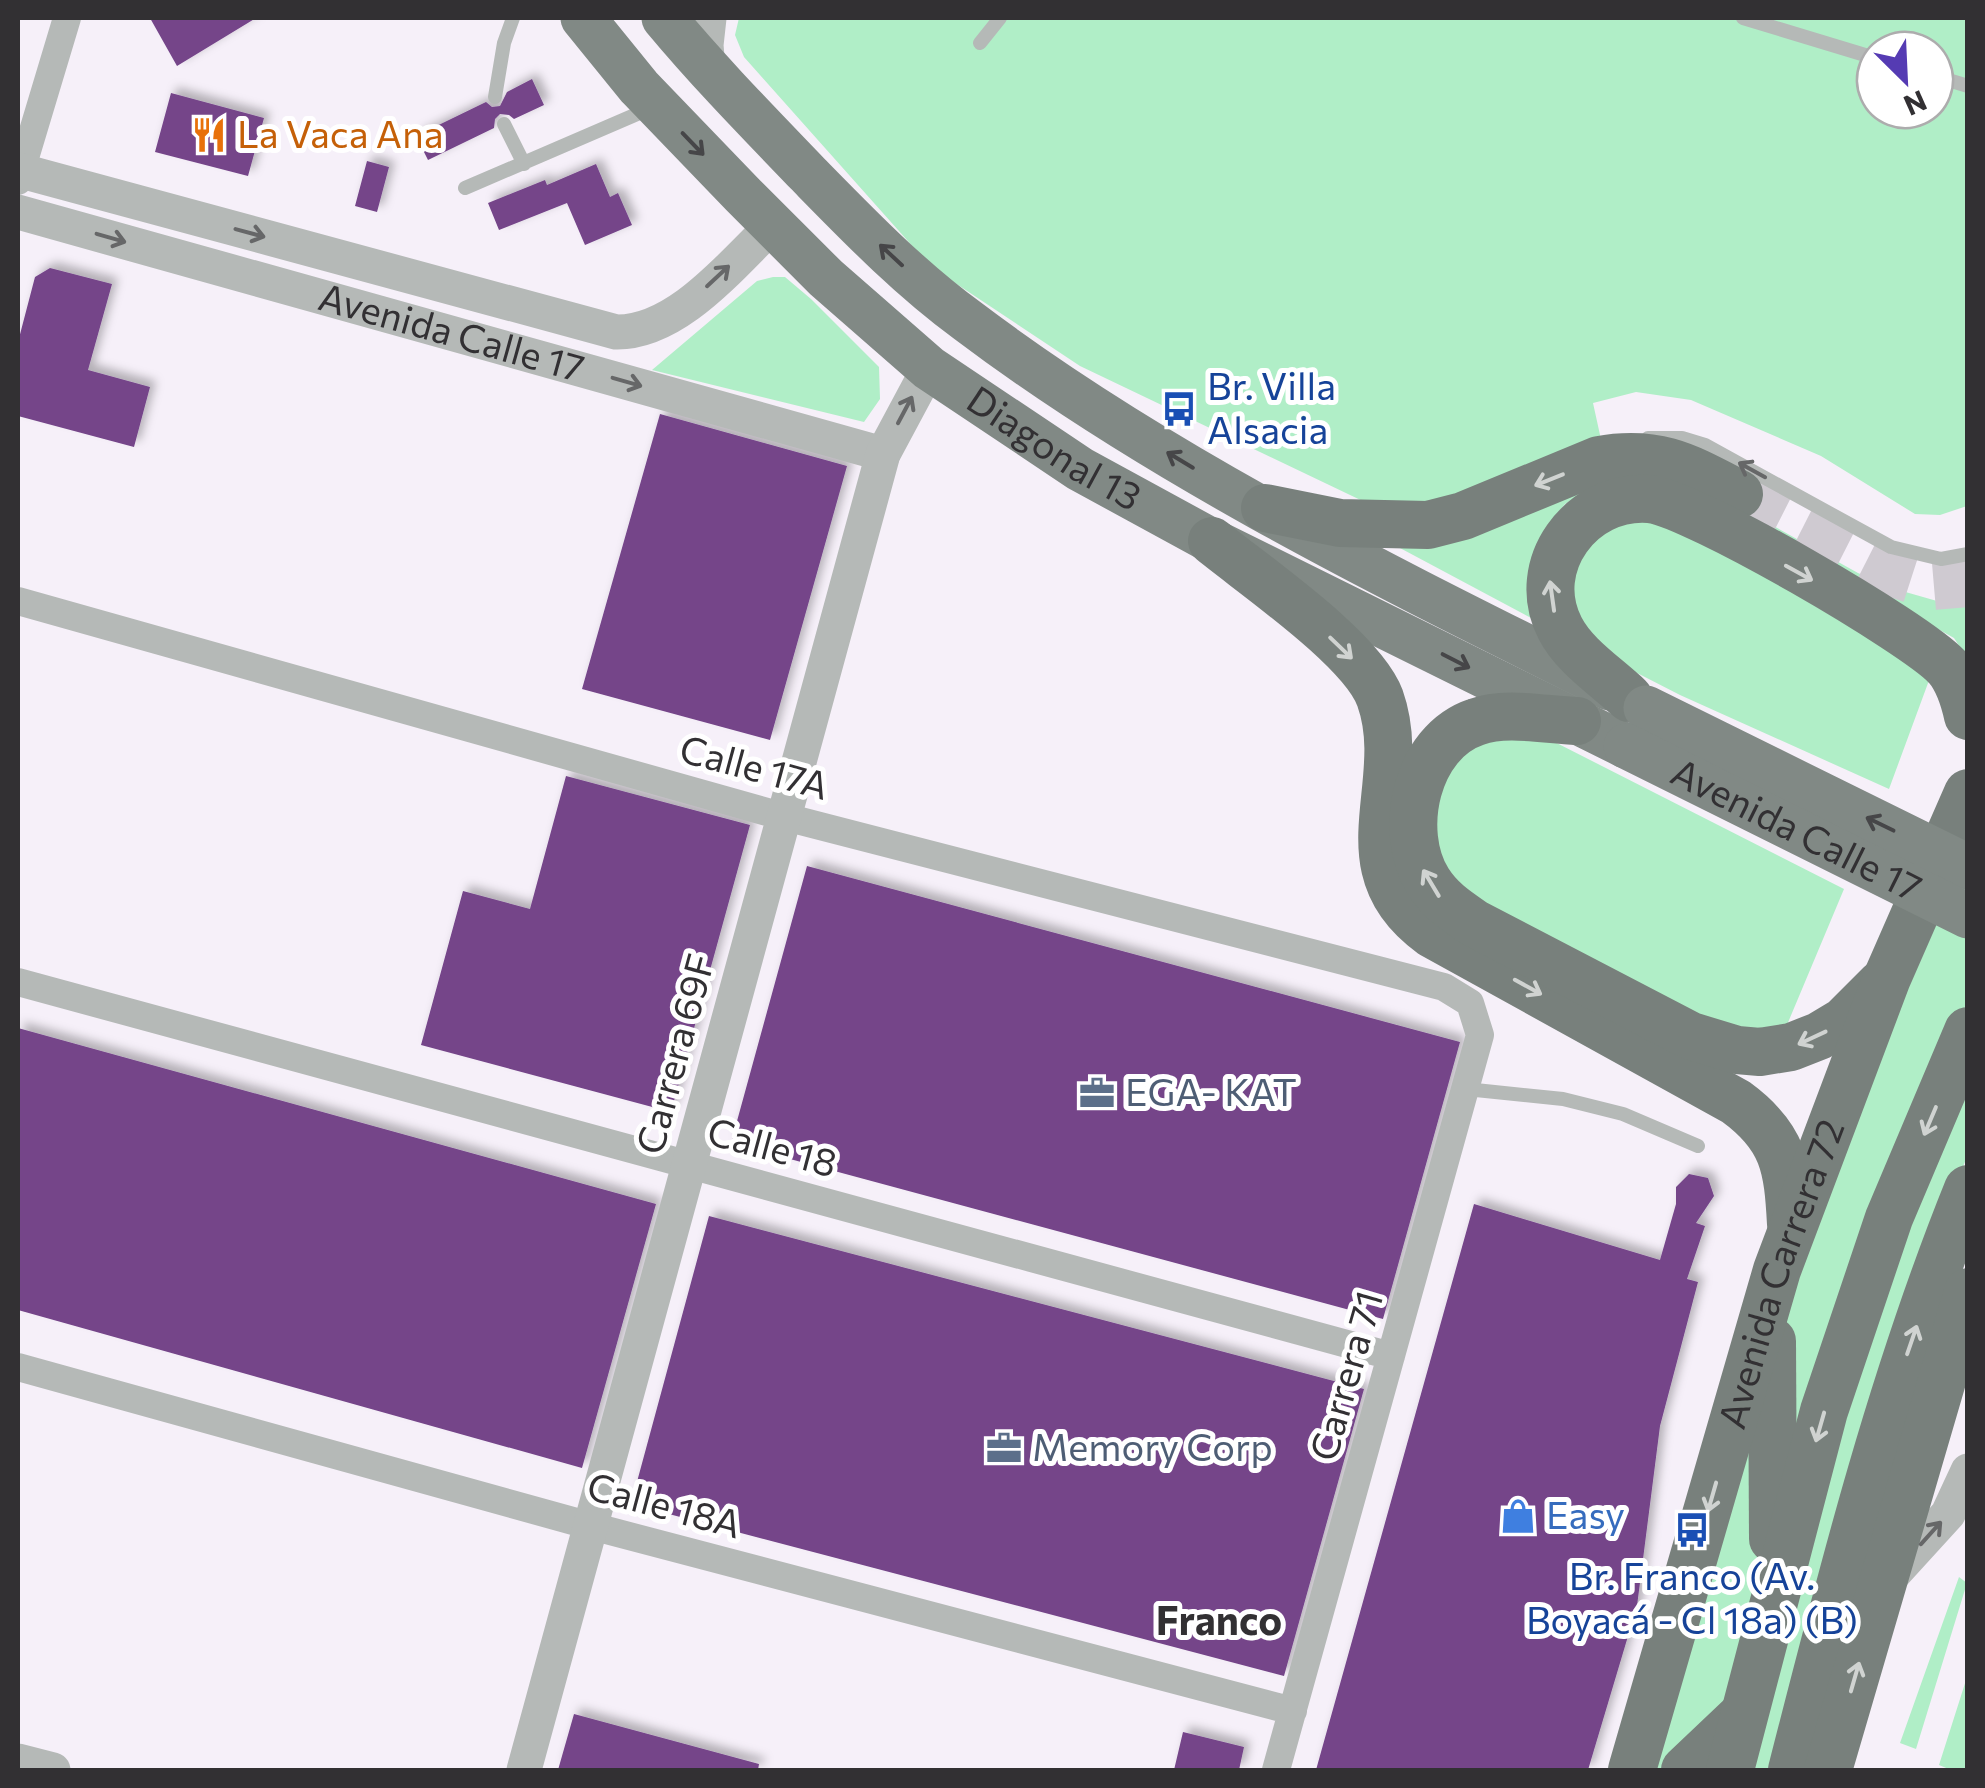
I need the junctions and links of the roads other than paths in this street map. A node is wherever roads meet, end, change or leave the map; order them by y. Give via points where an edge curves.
1 (66, 18) edge
2 (513, 18) edge
3 (584, 18) edge
4 (664, 18) edge
5 (709, 18) edge
6 (1000, 18) edge
7 (1743, 18) edge
8 (980, 43) dead end
9 (1855, 52) edge
10 (708, 70) junction
11 (495, 98) dead end
12 (656, 106) junction
13 (504, 124) dead end
14 (524, 164) junction
15 (18, 174) edge
16 (465, 188) dead end
17 (18, 212) edge
18 (773, 225) junction
19 (928, 368) junction
20 (884, 454) junction
21 (1599, 460) junction
22 (1740, 494) tunnel mouth
23 (1265, 508) junction
24 (1212, 541) junction
25 (1968, 554) edge
26 (18, 602) edge
27 (1968, 716) edge
28 (1634, 717) junction
29 (1576, 721) junction
30 (1968, 793) edge
31 (785, 816) junction
32 (1968, 867) edge
33 (1968, 916) edge
34 (1887, 978) junction
35 (18, 982) edge
36 (1470, 1003) joint
37 (1968, 1031) edge
38 (1466, 1088) junction
39 (1698, 1146) dead end
40 (690, 1165) junction
41 (1968, 1189) edge
42 (1791, 1232) junction
43 (1771, 1287) junction
44 (1968, 1292) edge
45 (1392, 1356) junction
46 (1968, 1359) edge
47 (18, 1367) edge
48 (1934, 1405) junction
49 (1968, 1472) edge
50 (591, 1526) junction
51 (1882, 1586) junction
52 (1774, 1595) junction
53 (1810, 1700) junction
54 (1292, 1712) junction
55 (1743, 1715) junction
56 (18, 1761) edge
57 (53, 1770) edge
58 (524, 1770) edge
59 (1276, 1770) edge
60 (1632, 1770) edge
61 (1685, 1770) edge
62 (1730, 1770) edge
63 (1792, 1770) edge
64 (1813, 1770) edge
65 (1828, 1770) edge

1 - 15 street
2 - 11 lane
3 - 12 main road, Diagonal 13
4 - 10 main road, Diagonal 13
5 - 10 street
6 - 8 lane
7 - 9 lane
23 -> 10 main road, Diagonal 13 via 1067,391 964,319 862,228
12 - 14 lane
12 -> 18 main road, Diagonal 13
13 - 14 lane
14 - 16 lane
15 -> 18 street, Avenida Calle 17 via 616,332 656,326 682,310
17 -> 20 street, Avenida Calle 17
18 - 19 main road, Diagonal 13
20 -> 19 street, Carrera 69F
19 - 24 main road, Diagonal 13 via 1080,469
20 - 31 street, Carrera 69F
21 - 22 highway via 1652,456
21 -> 23 highway via 1428,525 1340,523
25 -> 21 lane via 1941,559 1892,547 1682,438 1634,441
23 - 28 main road, Diagonal 13
24 -> 29 main road, Diagonal 13
24 -> 42 highway via 1343,648 1379,696 1390,744 1384,863 1403,910 1432,934 1756,1116 1780,1150
26 - 31 street, Calle 17A
28 -> 27 highway via 1560,629 1549,574 1558,549 1586,518 1619,503 1649,500 1719,527 1900,630 1947,667
28 - 29 main road, Diagonal 13
32 -> 28 main road, Avenida Calle 17, bridge
28 - 33 main road, Avenida Calle 17, bridge
34 -> 29 highway via 1819,1036 1791,1047 1737,1050 1691,1036 1444,903 1426,879 1414,826 1416,797 1436,752 1476,722
30 - 34 highway, Avenida Carrera 72
31 - 36 street, Calle 17A via 1444,986
31 - 40 street, Carrera 69F
34 - 42 highway, Avenida Carrera 72
35 - 40 street, Calle 18
36 - 38 street, Carrera 71 via 1480,1035
37 -> 52 highway via 1889,1218 1824,1412
38 - 39 lane via 1563,1099 1623,1114
38 - 45 street, Carrera 71
40 - 45 street, Calle 18
40 - 50 street, Carrera 69F
53 -> 41 highway via 1879,1445
42 - 43 highway, Avenida Carrera 72
43 - 52 highway
43 -> 60 highway, Avenida Carrera 72
44 - 48 highway
45 - 54 street, Carrera 71
46 - 48 highway
47 - 50 street, Calle 18A
48 - 51 highway
51 -> 49 street via 1948,1514
50 - 54 street, Calle 18A
50 - 58 street, Carrera 69F
65 -> 51 highway
52 - 55 highway
53 - 63 highway
53 - 64 highway
54 - 59 street, Carrera 71
55 - 61 highway
55 - 62 highway
56 - 57 street

